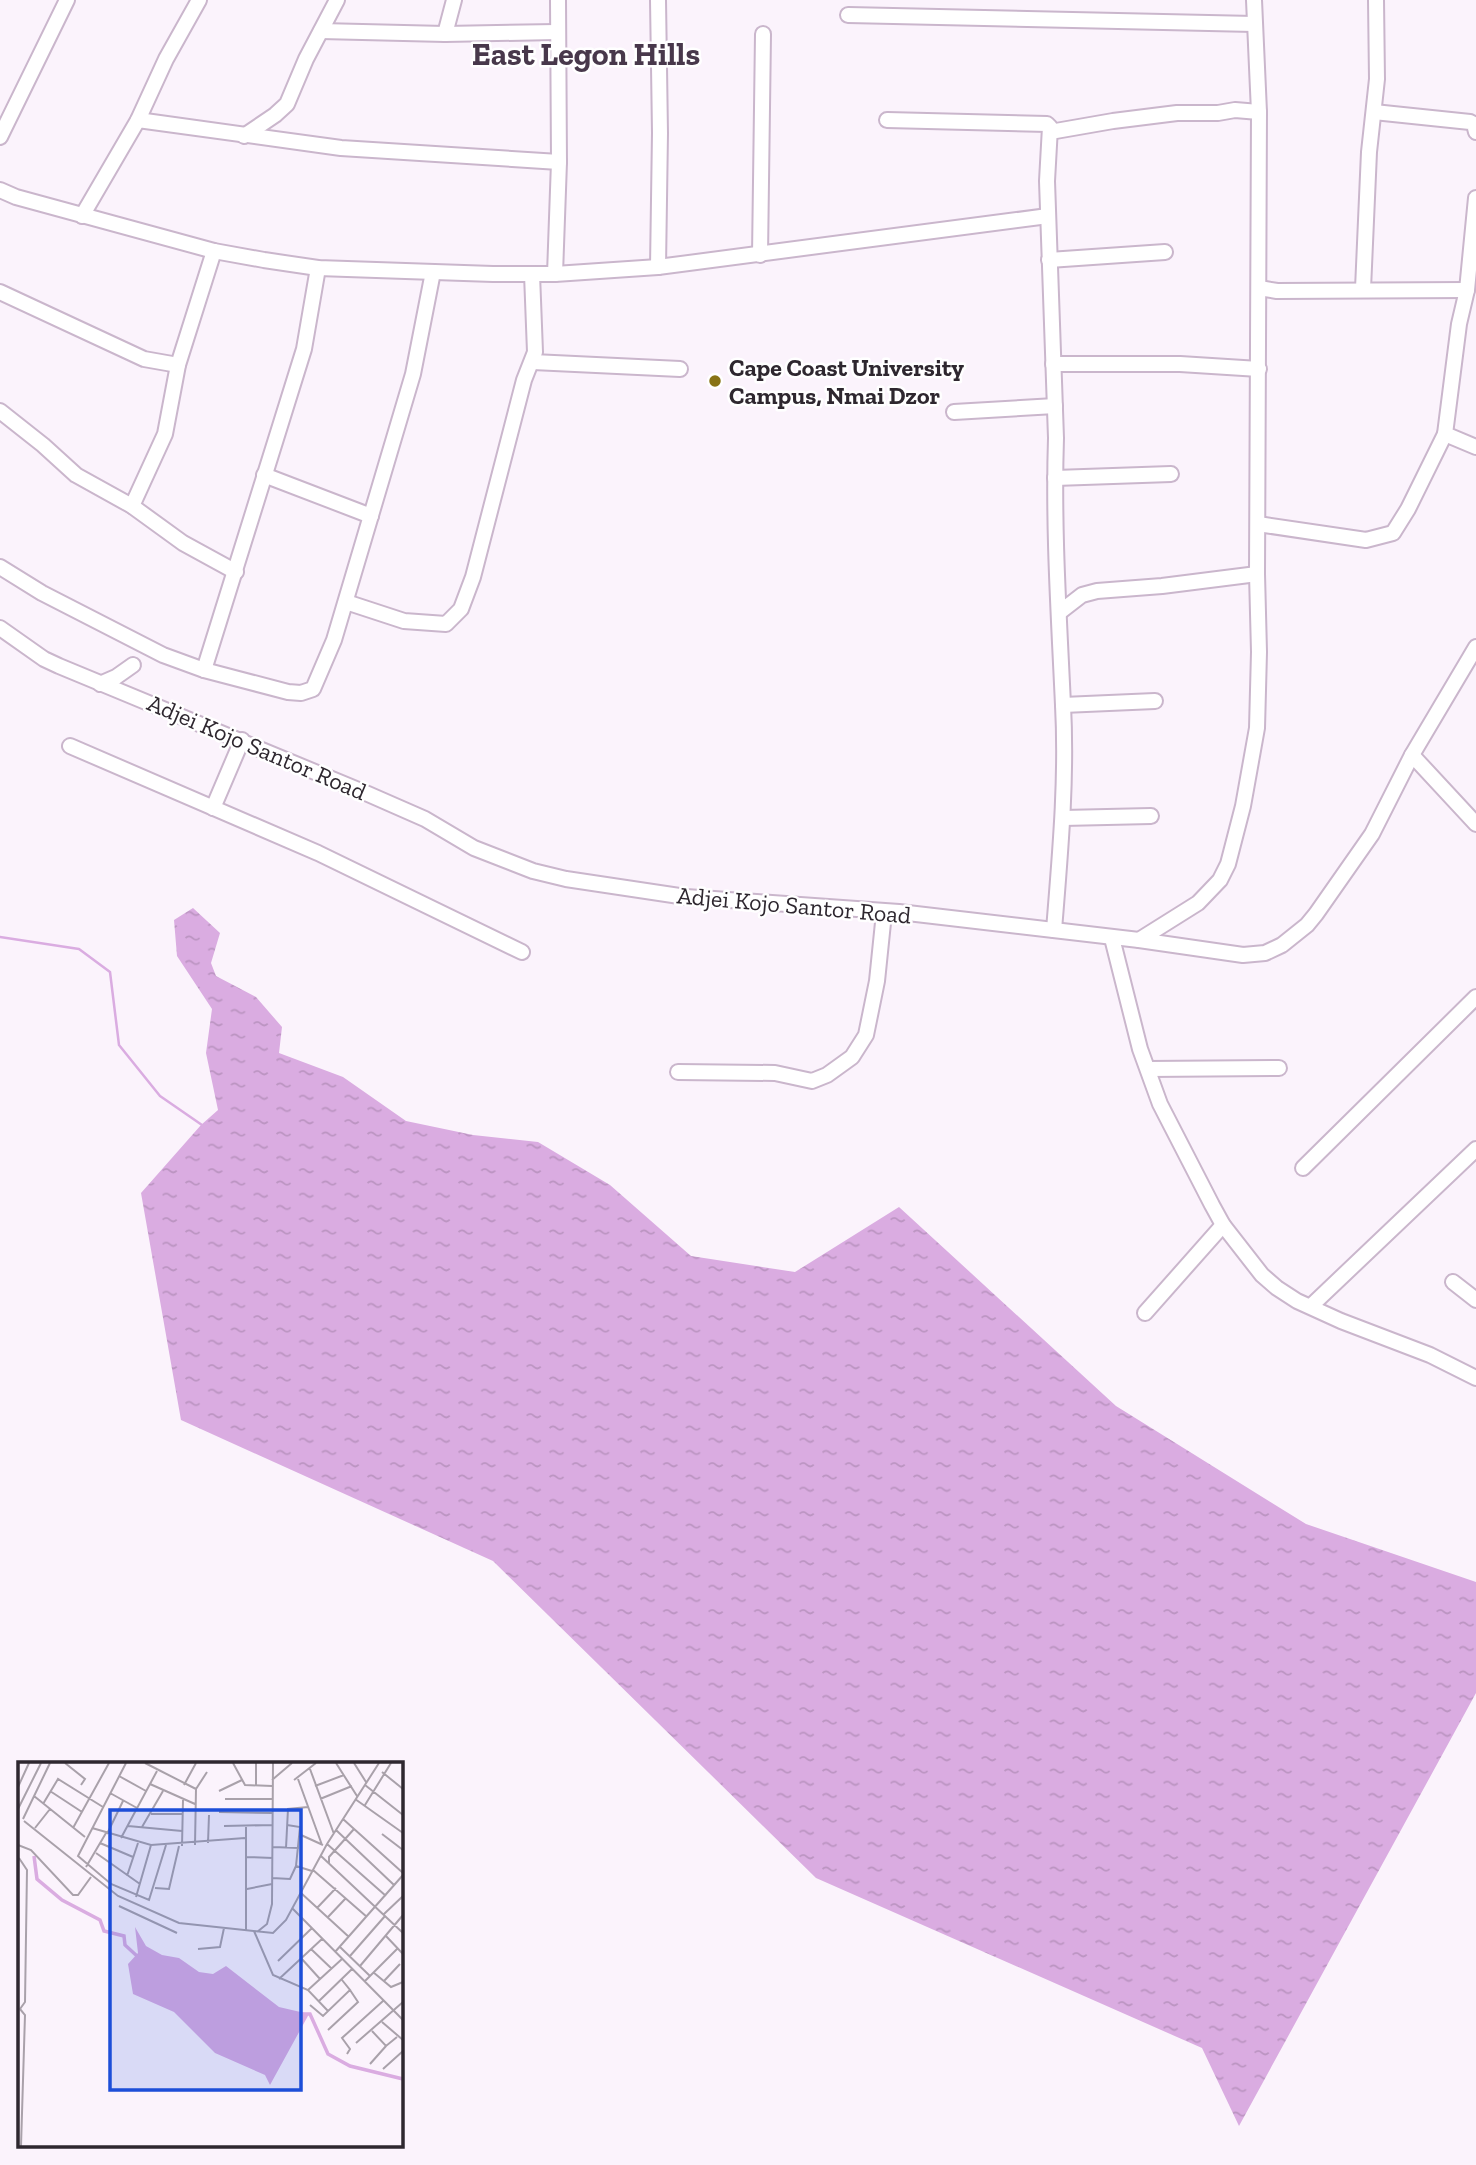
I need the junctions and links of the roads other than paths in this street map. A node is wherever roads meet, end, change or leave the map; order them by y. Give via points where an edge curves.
1 (67, 0) edge
2 (200, 0) edge
3 (337, 0) edge
4 (454, 0) edge
5 (558, 0) edge
6 (658, 0) edge
7 (1254, 0) edge
8 (1376, 0) edge
9 (848, 15) dead end
10 (1254, 24) junction
11 (321, 31) junction
12 (557, 32) junction
13 (445, 34) junction
14 (763, 34) dead end
15 (1259, 112) junction
16 (1374, 112) junction
17 (138, 120) junction
18 (887, 120) dead end
19 (1476, 131) edge
20 (1050, 132) junction
21 (244, 135) junction
22 (0, 137) edge
23 (559, 162) junction
24 (0, 190) edge
25 (1476, 198) edge
26 (82, 216) junction
27 (1048, 216) junction
28 (214, 251) junction
29 (1165, 252) dead end
30 (760, 255) junction
31 (1049, 260) junction
32 (658, 267) junction
33 (318, 268) junction
34 (433, 272) junction
35 (532, 274) junction
36 (555, 274) junction
37 (1259, 288) junction
38 (1363, 289) junction
39 (1467, 290) junction
40 (0, 292) edge
41 (533, 362) junction
42 (1053, 364) junction
43 (178, 365) junction
44 (680, 369) dead end
45 (1259, 369) junction
46 (1055, 406) junction
47 (0, 411) edge
48 (954, 412) dead end
49 (1445, 434) junction
50 (1476, 447) edge
51 (1171, 474) dead end
52 (264, 475) junction
53 (1055, 478) junction
54 (132, 506) junction
55 (371, 516) junction
56 (1258, 524) junction
57 (0, 568) edge
58 (236, 572) junction
59 (1257, 574) junction
60 (346, 602) junction
61 (1060, 612) junction
62 (0, 628) edge
63 (1476, 647) edge
64 (133, 665) dead end
65 (204, 670) junction
66 (100, 684) junction
67 (1155, 701) dead end
68 (1063, 705) junction
69 (242, 740) junction
70 (70, 746) dead end
71 (1412, 755) junction
72 (213, 808) junction
73 (1151, 816) dead end
74 (1063, 818) junction
75 (1476, 824) edge
76 (884, 913) junction
77 (1054, 930) junction
78 (1112, 938) junction
79 (1139, 940) junction
80 (522, 952) dead end
81 (1476, 997) edge
82 (1279, 1068) dead end
83 (1148, 1069) junction
84 (678, 1072) dead end
85 (1476, 1149) edge
86 (1303, 1168) dead end
87 (1223, 1225) junction
88 (1453, 1282) dead end
89 (1476, 1300) edge
90 (1311, 1306) junction
91 (1144, 1313) dead end
92 (1476, 1378) edge

1 - 22 street
2 - 17 street
3 - 11 street
4 - 13 street
5 - 12 street
6 - 32 street
7 - 10 street
8 - 16 street
9 - 10 street
10 - 15 street
11 - 13 street
11 - 21 street via 287,104
12 - 13 street
12 - 23 street
14 - 30 street
15 - 20 street via 1177,113
15 - 37 street
16 - 19 street via 1470,122
16 - 38 street
17 - 21 street
17 - 26 street
18 - 20 street via 1047,124
20 - 27 street
21 - 23 street via 341,148
23 - 36 street
24 - 26 street
25 - 39 street
26 - 28 street
27 - 30 street
27 - 31 street
28 - 33 street
28 - 43 street
29 - 31 street
30 - 32 street
31 - 42 street
32 - 36 street
33 - 34 street
33 - 52 street via 303,349
34 - 35 street
34 - 55 street via 413,373
35 - 36 street
35 - 41 street
37 - 38 street
37 - 45 street
38 - 39 street
39 - 49 street
40 - 43 street via 144,359
41 - 44 street
41 - 60 street via 524,380 461,609 446,624 404,621
42 - 45 street
42 - 46 street
43 - 54 street via 165,434
45 - 56 street
46 - 48 street
46 - 53 street
47 - 54 street via 76,475
49 - 50 street
49 - 56 street via 1393,533 1366,540
51 - 53 street
52 - 55 street
52 - 58 street
53 - 61 street
54 - 58 street
55 - 60 street
56 - 59 street
57 - 65 street via 145,646
58 - 65 street
59 - 61 street via 1097,591 1083,594
59 - 79 street via 1257,728 1228,864 1198,903
60 - 65 street via 313,689 288,692
61 - 68 street
62 - 66 street, Adjei Kojo Santor Road via 44,659
63 - 71 street, Adjei Kojo Santor Road
64 - 66 street
66 - 69 street, Adjei Kojo Santor Road
67 - 68 street
68 - 74 street
69 - 72 street
69 - 76 street, Adjei Kojo Santor Road via 425,819 474,848 534,871 686,897
70 - 72 street
71 - 75 street
71 - 79 street, Adjei Kojo Santor Road via 1360,853 1307,925 1282,945 1265,953 1243,954
72 - 80 street via 318,853
73 - 74 street
74 - 77 street
76 - 77 street, Adjei Kojo Santor Road
76 - 84 street via 866,1035 852,1058 812,1081 775,1073
77 - 78 street, Adjei Kojo Santor Road
78 - 79 street, Adjei Kojo Santor Road
78 - 83 street
81 - 86 street
82 - 83 street
83 - 87 street via 1160,1104
85 - 90 street
87 - 90 street via 1262,1275
87 - 91 street
88 - 89 street
90 - 92 street

